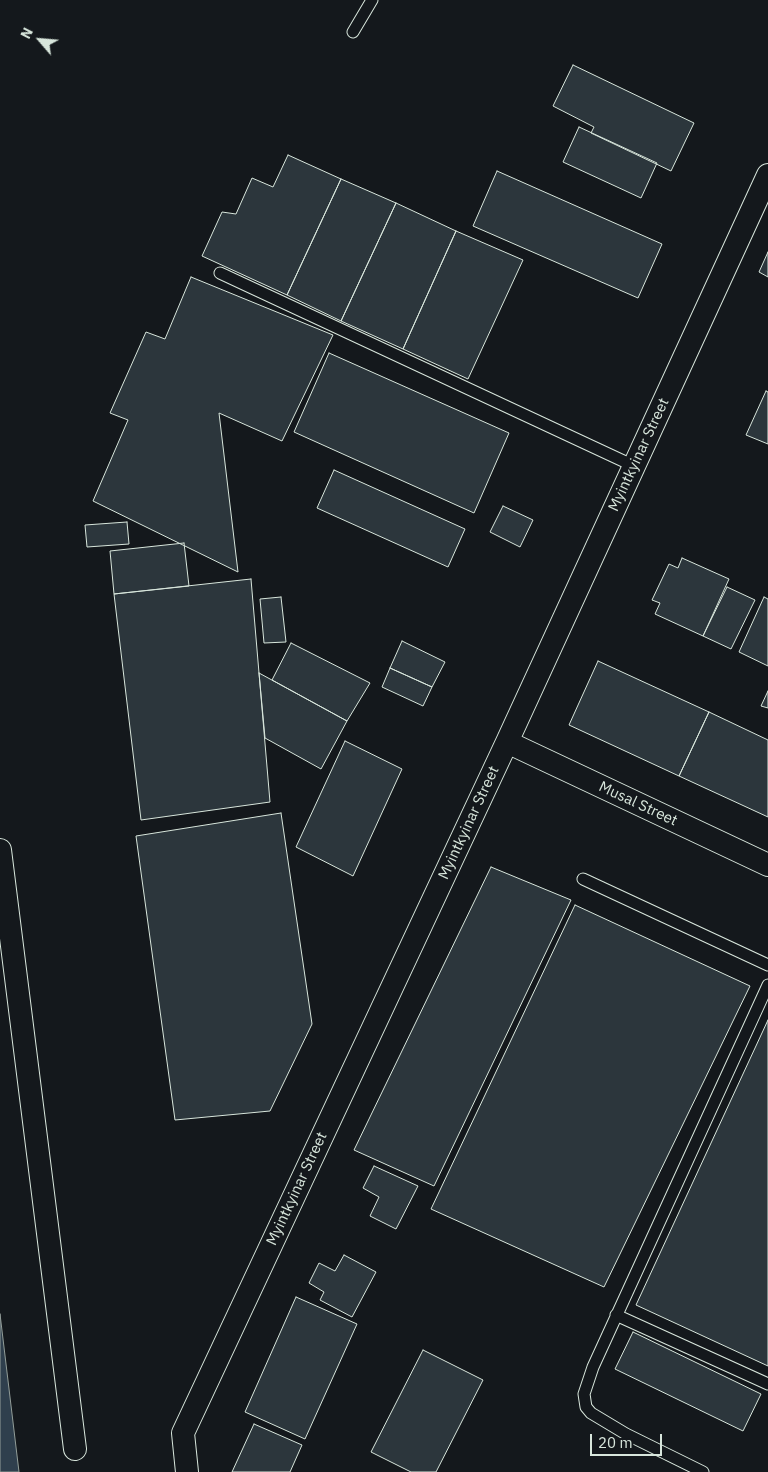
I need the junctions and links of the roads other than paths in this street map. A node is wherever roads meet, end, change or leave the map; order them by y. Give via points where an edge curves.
1 (372, 0) edge
2 (353, 32) dead end
3 (768, 175) edge
4 (220, 273) dead end
5 (634, 466) junction
6 (507, 742) junction
7 (0, 850) edge
8 (768, 865) edge
9 (583, 879) dead end
10 (768, 965) edge
11 (768, 985) edge
12 (616, 1315) junction
13 (768, 1384) edge
14 (75, 1449) dead end
15 (186, 1472) edge
16 (703, 1472) edge

1 - 2 lane
3 - 5 street, Myintkyinar Street
4 - 5 lane
5 - 6 street, Myintkyinar Street
6 - 8 street, Musal Street
6 - 15 street, Myintkyinar Street via 183,1432
7 - 14 street
9 - 10 lane
11 - 12 lane
12 - 13 lane
12 - 16 lane via 584,1394 586,1407 626,1434

